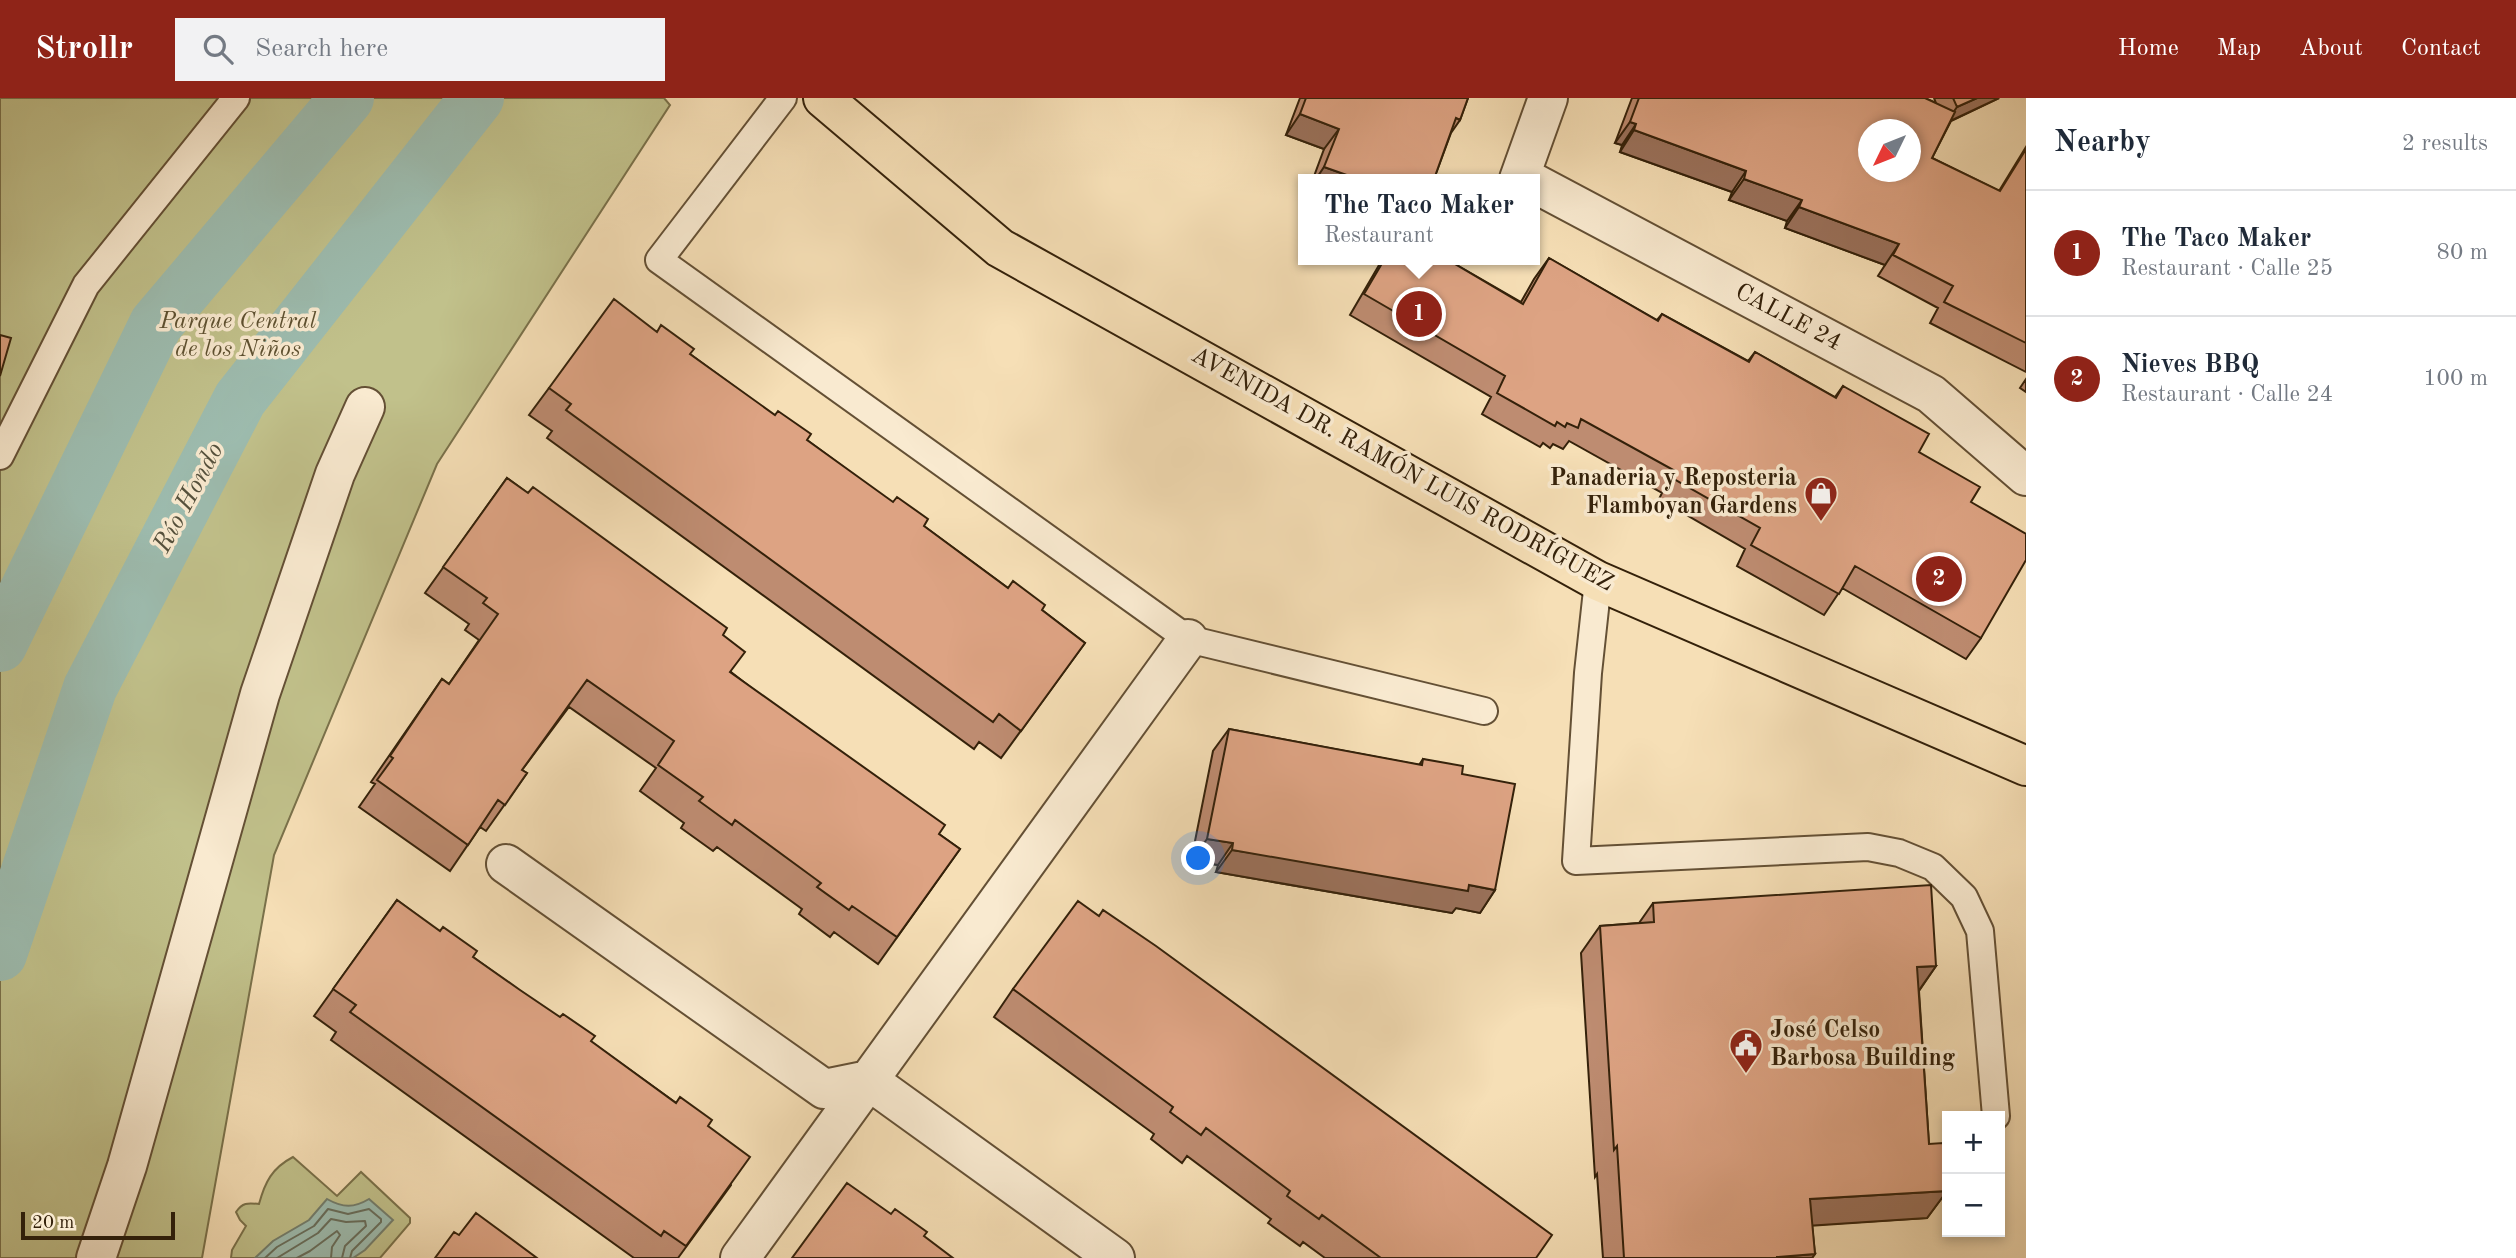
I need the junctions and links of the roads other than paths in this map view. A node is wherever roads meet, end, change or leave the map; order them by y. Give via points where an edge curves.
1 (236, 98) edge
2 (783, 98) edge
3 (823, 98) edge
4 (1548, 98) edge
5 (1526, 174) edge
6 (1540, 187) edge
7 (365, 407) dead end
8 (0, 456) edge
9 (2026, 476) edge
10 (1598, 581) junction
11 (1188, 639) junction
12 (1484, 711) dead end
13 (2026, 766) edge
14 (506, 864) dead end
15 (868, 1080) junction
16 (1996, 1111) edge
17 (96, 1258) edge
18 (740, 1258) edge
19 (1115, 1258) edge

1 - 8 lane via 86,285
2 - 11 lane via 659,260
3 - 10 main road, AVENIDA DR. RAMÓN LUIS RODRÍGUEZ via 1000,248
4 - 5 street
6 - 9 street, CALLE 24 via 1931,394
7 - 17 street via 335,474 260,694 127,1166
10 - 13 main road, AVENIDA DR. RAMÓN LUIS RODRÍGUEZ
10 - 16 lane via 1576,861 1868,847 1933,867 1964,897 1980,930
11 - 12 lane
11 - 15 street
14 - 15 street via 824,1089
15 - 18 street
15 - 19 street

